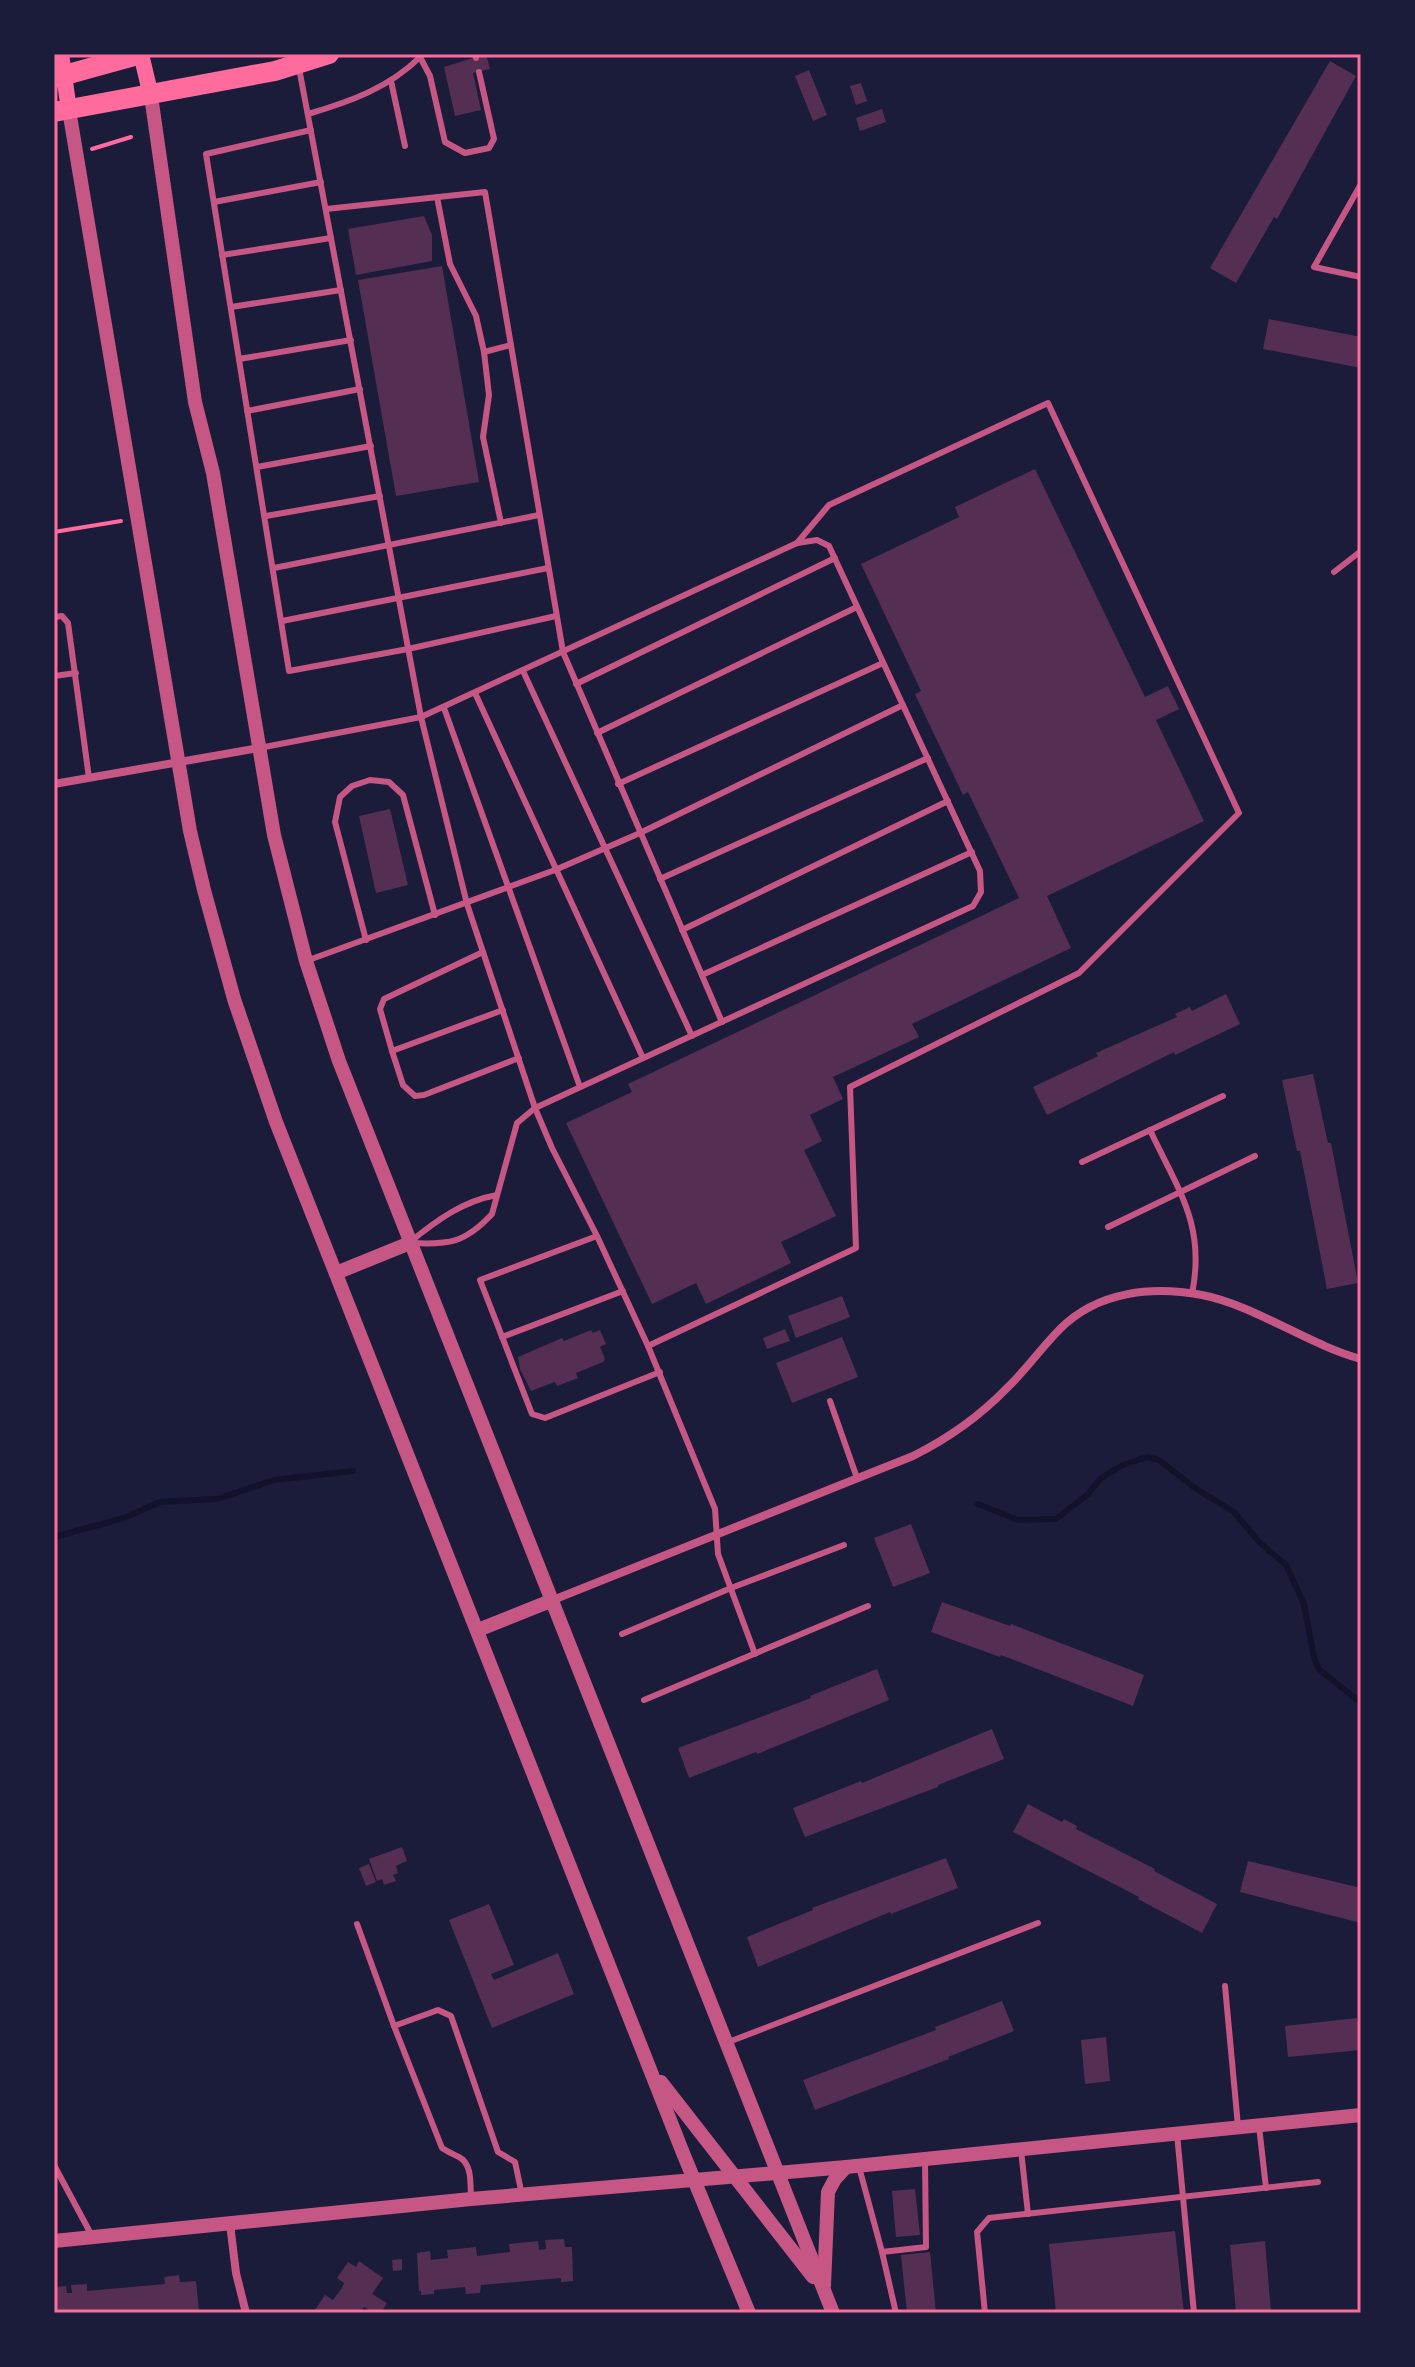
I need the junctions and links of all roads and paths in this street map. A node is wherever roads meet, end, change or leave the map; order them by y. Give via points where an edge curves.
1 (61, 54) edge
2 (141, 54) edge
3 (329, 54) edge
4 (422, 55) edge
5 (299, 64) junction
6 (479, 72) dead end
7 (59, 78) edge
8 (391, 81) junction
9 (151, 96) junction
10 (62, 111) edge
11 (308, 114) junction
12 (311, 130) junction
13 (131, 137) dead end
14 (405, 146) dead end
15 (89, 150) dead end
16 (321, 182) junction
17 (1361, 184) edge
18 (437, 197) junction
19 (214, 202) junction
20 (326, 209) junction
21 (331, 238) junction
22 (222, 255) junction
23 (1361, 277) edge
24 (341, 290) junction
25 (231, 307) junction
26 (351, 340) junction
27 (511, 345) junction
28 (484, 352) junction
29 (239, 359) junction
30 (360, 389) junction
31 (247, 411) junction
32 (371, 446) junction
33 (257, 467) junction
34 (380, 496) junction
35 (539, 515) junction
36 (266, 516) junction
37 (139, 518) junction
38 (501, 523) junction
39 (54, 532) edge
40 (797, 543) junction
41 (389, 546) junction
42 (1361, 551) edge
43 (835, 558) junction
44 (274, 568) junction
45 (548, 568) junction
46 (1334, 572) dead end
47 (399, 598) junction
48 (857, 607) junction
49 (556, 616) junction
50 (54, 617) edge
51 (282, 621) junction
52 (408, 649) junction
53 (563, 652) junction
54 (883, 663) junction
55 (523, 671) junction
56 (76, 673) junction
57 (54, 676) edge
58 (576, 684) junction
59 (475, 693) junction
60 (903, 705) junction
61 (444, 708) junction
62 (421, 717) junction
63 (597, 733) junction
64 (259, 748) junction
65 (928, 758) junction
66 (177, 762) junction
67 (89, 778) junction
68 (54, 784) edge
69 (618, 784) junction
70 (948, 801) junction
71 (640, 833) junction
72 (604, 848) junction
73 (972, 852) junction
74 (555, 870) junction
75 (660, 879) junction
76 (509, 888) junction
77 (467, 904) junction
78 (435, 915) junction
79 (682, 930) junction
80 (366, 940) junction
81 (483, 952) junction
82 (306, 961) junction
83 (702, 975) junction
84 (503, 1010) junction
85 (722, 1022) junction
86 (692, 1036) junction
87 (392, 1051) junction
88 (519, 1058) junction
89 (643, 1058) junction
90 (580, 1087) junction
91 (1223, 1096) dead end
92 (535, 1108) junction
93 (1150, 1130) junction
94 (1255, 1156) dead end
95 (1082, 1162) dead end
96 (1178, 1191) junction
97 (497, 1195) junction
98 (1108, 1227) dead end
99 (597, 1236) junction
100 (410, 1243) junction
101 (336, 1273) junction
102 (623, 1291) junction
103 (1192, 1294) junction
104 (502, 1337) junction
105 (648, 1346) junction
106 (1361, 1359) edge
107 (660, 1372) junction
108 (830, 1401) dead end
109 (857, 1478) junction
110 (715, 1534) junction
111 (844, 1545) dead end
112 (731, 1588) junction
113 (553, 1600) junction
114 (868, 1606) dead end
115 (478, 1630) junction
116 (622, 1634) dead end
117 (755, 1654) junction
118 (644, 1700) dead end
119 (1038, 1923) dead end
120 (357, 1924) dead end
121 (1225, 1986) dead end
122 (394, 2026) junction
123 (726, 2043) junction
124 (651, 2069) junction
125 (1361, 2115) edge
126 (1259, 2126) junction
127 (1238, 2128) junction
128 (1177, 2134) junction
129 (1021, 2150) junction
130 (925, 2159) junction
131 (54, 2165) edge
132 (852, 2166) junction
133 (777, 2173) junction
134 (735, 2177) junction
135 (694, 2180) junction
136 (1318, 2182) dead end
137 (1266, 2188) junction
138 (522, 2195) junction
139 (1183, 2197) junction
140 (471, 2199) junction
141 (1028, 2214) junction
142 (230, 2224) junction
143 (93, 2237) junction
144 (54, 2241) edge
145 (882, 2252) junction
146 (824, 2290) junction
147 (894, 2312) edge
148 (246, 2313) edge
149 (749, 2313) edge
150 (833, 2313) edge
151 (985, 2313) edge
152 (1194, 2313) edge

1 - 7 main road
2 - 7 main road
2 - 9 main road
3 - 5 main road
4 - 6 lane via 445,142 465,153 489,148 494,139
4 - 8 lane
5 - 9 main road
5 - 11 lane
7 - 10 main road
8 - 11 lane
8 - 14 lane
9 - 10 main road
9 - 64 street via 195,402 213,473
10 - 37 street
11 - 12 lane
12 - 16 lane
12 - 19 lane via 206,154
13 - 15 path
16 - 19 lane
16 - 20 lane
17 - 23 lane via 1314,267
18 - 20 lane
18 - 27 lane via 485,192
18 - 28 lane via 450,264 476,316
19 - 22 lane
20 - 21 lane
21 - 22 lane
21 - 24 lane
22 - 25 lane
24 - 25 lane
24 - 26 lane
25 - 29 lane
26 - 29 lane
26 - 30 lane
27 - 28 lane
27 - 35 lane
28 - 38 lane via 489,395 483,437
29 - 31 lane
30 - 31 lane
30 - 32 lane
31 - 33 lane
32 - 33 lane
32 - 34 lane
33 - 36 lane
34 - 36 lane
34 - 41 lane
35 - 38 lane
35 - 45 lane
36 - 44 lane
37 - 39 path
37 - 66 street
38 - 41 lane
40 - 43 lane via 817,540 829,546
40 - 53 lane
40 - 105 lane via 829,505 1048,403 1239,813 1079,973 850,1087 856,1248
41 - 44 lane
41 - 47 lane
42 - 46 lane
43 - 48 lane
43 - 58 lane
44 - 51 lane
45 - 47 lane
45 - 49 lane
47 - 51 lane
47 - 52 lane
48 - 54 lane
48 - 63 lane
49 - 52 lane
49 - 53 lane
50 - 56 lane via 62,616 68,623
51 - 52 lane via 289,671
52 - 62 lane
53 - 55 lane
53 - 58 lane
54 - 60 lane
54 - 69 lane
55 - 59 lane
55 - 72 lane
56 - 57 lane
56 - 67 lane
58 - 63 lane
59 - 61 lane
59 - 74 lane
60 - 65 lane
60 - 71 lane
61 - 62 lane
61 - 76 lane
62 - 64 lane
62 - 77 lane
63 - 69 lane
64 - 66 street
64 - 82 street via 274,835
65 - 70 lane
65 - 75 lane
66 - 67 street
66 - 101 street via 234,999
67 - 68 street
69 - 71 lane
70 - 73 lane
70 - 79 lane
71 - 72 lane
71 - 75 lane
72 - 74 lane
72 - 86 lane
73 - 83 lane
73 - 85 lane via 982,882 973,906
74 - 76 lane
74 - 89 lane
75 - 79 lane
76 - 77 lane
76 - 90 lane
77 - 78 lane
77 - 81 lane
78 - 80 lane
78 - 80 lane via 403,795 389,782 370,780 352,786 340,797 335,822
79 - 83 lane
80 - 82 lane
81 - 84 lane
81 - 87 lane via 384,999 380,1009
82 - 100 street
83 - 85 lane
84 - 87 lane
84 - 88 lane
85 - 86 lane
86 - 89 lane
87 - 88 lane via 403,1085 415,1096
88 - 92 lane
89 - 90 lane
90 - 92 lane
91 - 93 lane
92 - 97 lane via 517,1123
92 - 99 lane
93 - 95 lane
93 - 96 lane
94 - 96 lane
96 - 98 lane
96 - 103 lane via 1194,1224 1197,1268
97 - 100 lane via 467,1203
97 - 100 lane via 492,1214 468,1236 445,1244
99 - 102 lane
99 - 104 lane via 480,1280
100 - 101 street
100 - 113 street
101 - 115 street
102 - 104 lane
102 - 105 lane
103 - 106 street
103 - 109 street via 1129,1293 1100,1301 1063,1326 976,1418 942,1441
104 - 107 lane via 532,1414 545,1418
105 - 107 lane
107 - 110 lane via 715,1509
108 - 109 lane
109 - 110 street
110 - 112 lane
110 - 113 street
111 - 112 lane
112 - 116 lane
112 - 117 lane
113 - 115 street
113 - 123 street
114 - 117 lane
115 - 124 street
117 - 118 lane
119 - 123 lane
120 - 122 lane
121 - 127 lane
122 - 138 lane via 438,2010 451,2016 498,2152 515,2162
122 - 140 lane via 442,2148 469,2167
123 - 133 street
124 - 134 street
124 - 135 street
125 - 126 street
126 - 127 street
126 - 137 lane
127 - 128 street
128 - 129 street
128 - 139 lane
129 - 130 street
129 - 141 lane
130 - 132 street
130 - 145 lane via 926,2247
131 - 143 lane
132 - 133 street
132 - 145 lane
132 - 146 street via 828,2192
133 - 134 street
133 - 146 street
134 - 135 street
134 - 146 street
135 - 138 street
135 - 149 street
136 - 137 lane
137 - 139 lane
138 - 140 street
139 - 141 lane
139 - 152 lane
140 - 142 street
141 - 151 lane via 989,2218 977,2232
142 - 143 street
142 - 148 street
143 - 144 street
145 - 147 lane
146 - 150 street

